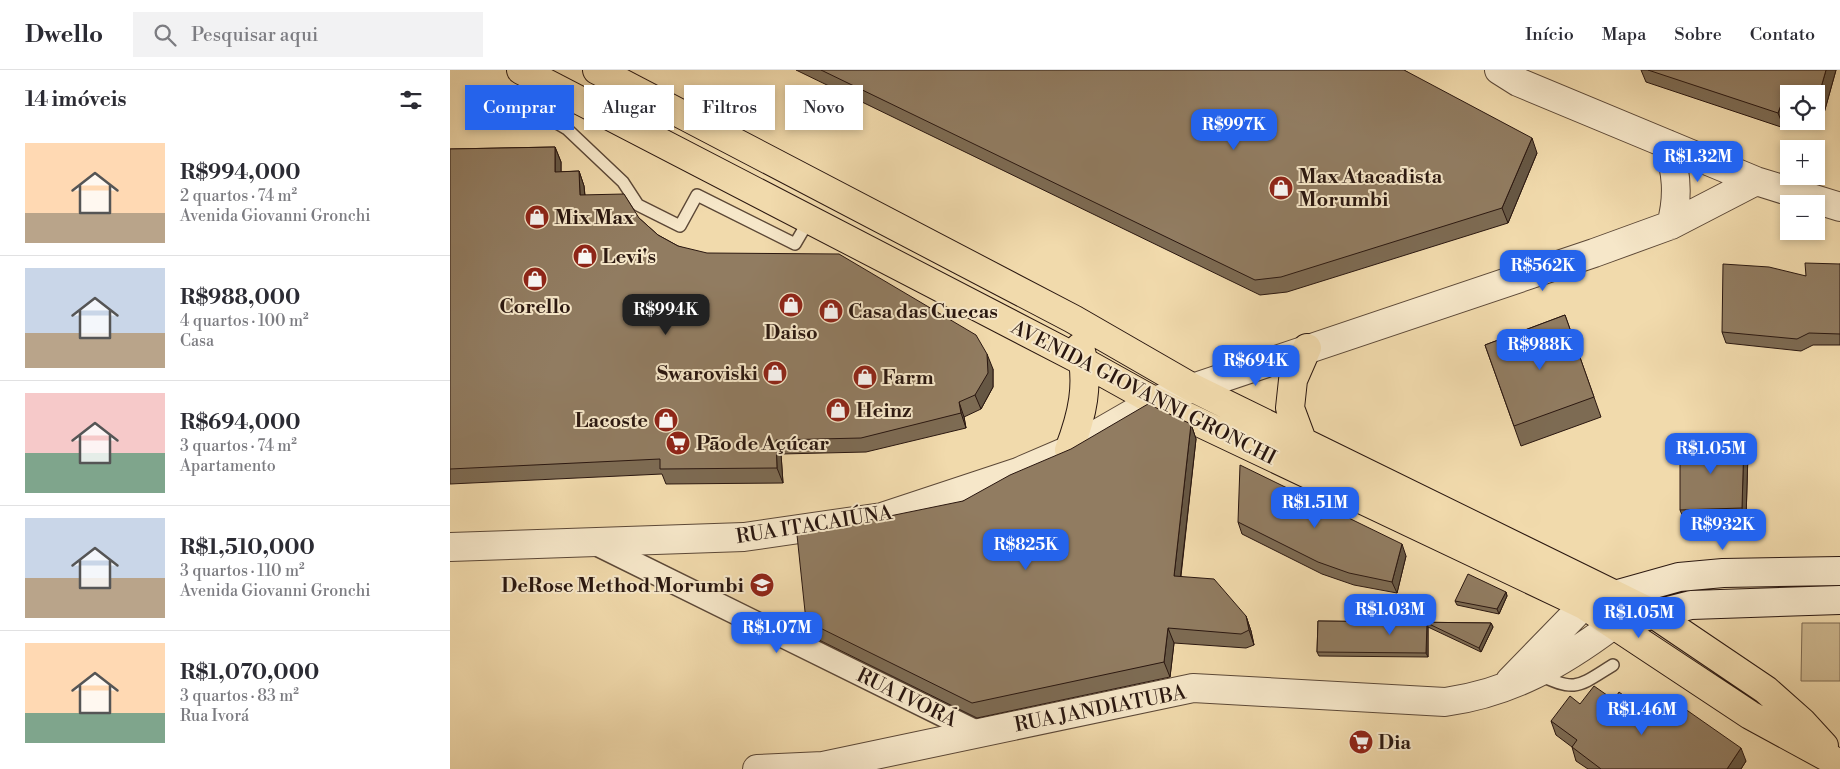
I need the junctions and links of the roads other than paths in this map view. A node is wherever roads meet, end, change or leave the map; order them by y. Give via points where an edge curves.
1 (521, 70) edge
2 (596, 70) edge
3 (1499, 70) edge
4 (556, 82) edge
5 (1667, 144) junction
6 (1756, 181) junction
7 (1840, 207) edge
8 (809, 220) junction
9 (1672, 225) junction
10 (1073, 319) junction
11 (1307, 348) junction
12 (1084, 362) junction
13 (1191, 387) junction
14 (1154, 401) junction
15 (1303, 443) junction
16 (1069, 450) junction
17 (592, 542) junction
18 (450, 547) edge
19 (1840, 571) edge
20 (1615, 593) junction
21 (1840, 600) edge
22 (1584, 605) junction
23 (1652, 613) junction
24 (1613, 625) junction
25 (1613, 666) dead end
26 (1538, 674) junction
27 (1504, 687) junction
28 (979, 733) junction
29 (1840, 763) edge
30 (757, 769) edge

1 - 4 main road, AVENIDA GIOVANNI GRONCHI
2 - 10 main road, AVENIDA GIOVANNI GRONCHI
3 - 5 street via 1518,82
4 - 8 main road, AVENIDA GIOVANNI GRONCHI
4 - 8 lane via 538,112 567,129 623,182 638,205 680,226 697,195 795,244
5 - 6 street
5 - 9 street via 1677,185
6 - 7 street
6 - 9 street, RUA ITACAIÚNA
8 - 12 main road, AVENIDA GIOVANNI GRONCHI
9 - 11 street, RUA ITACAIÚNA
10 - 12 main road
10 - 13 main road, AVENIDA GIOVANNI GRONCHI
11 - 13 street, RUA ITACAIÚNA
11 - 15 main road via 1293,380 1290,408
12 - 14 main road, AVENIDA GIOVANNI GRONCHI
12 - 16 main road via 1086,386 1080,420
13 - 14 street, RUA ITACAIÚNA
13 - 15 main road, AVENIDA GIOVANNI GRONCHI
14 - 16 street, RUA ITACAIÚNA
14 - 22 main road, AVENIDA GIOVANNI GRONCHI
15 - 20 main road, AVENIDA GIOVANNI GRONCHI
16 - 17 street, RUA ITACAIÚNA via 1018,472 882,517 744,537
17 - 18 street, RUA ITACAIÚNA
17 - 28 street, RUA IVORÁ
19 - 20 street via 1723,572 1679,577
20 - 22 street
20 - 23 main road, AVENIDA GIOVANNI GRONCHI
21 - 23 street via 1692,605
22 - 24 main road, AVENIDA GIOVANNI GRONCHI
22 - 27 street, RUA JANDIATUBA
23 - 24 street
23 - 29 main road, AVENIDA GIOVANNI GRONCHI via 1766,690 1802,722
24 - 26 street, RUA JANDIATUBA via 1580,650
24 - 29 main road, AVENIDA GIOVANNI GRONCHI via 1750,714
25 - 26 lane via 1583,684 1570,687
26 - 27 street, RUA JANDIATUBA
27 - 28 street, RUA JANDIATUBA via 1478,698 1445,702 1193,688
28 - 30 street, RUA JANDIATUBA via 823,766

